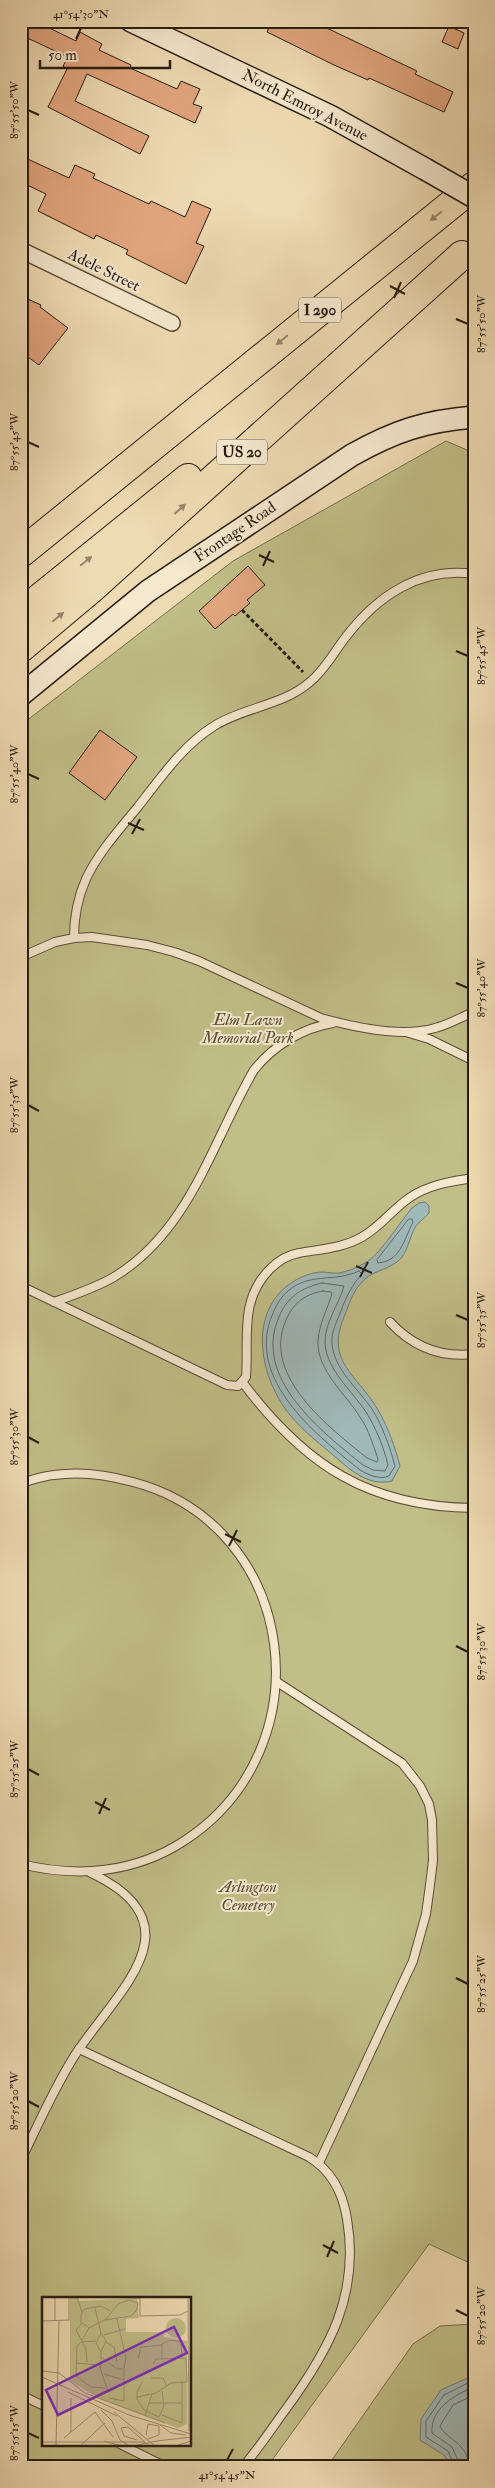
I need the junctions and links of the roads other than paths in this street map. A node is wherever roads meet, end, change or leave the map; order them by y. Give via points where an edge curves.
1 (131, 21) edge
2 (157, 27) edge
3 (474, 186) edge
4 (474, 197) edge
5 (21, 250) edge
6 (468, 250) edge
7 (172, 323) dead end
8 (474, 416) edge
9 (166, 434) junction
10 (21, 532) edge
11 (21, 553) edge
12 (474, 574) edge
13 (21, 614) edge
14 (21, 648) edge
15 (21, 694) edge
16 (74, 938) junction
17 (21, 957) edge
18 (474, 1012) edge
19 (337, 1022) junction
20 (407, 1033) junction
21 (474, 1061) edge
22 (474, 1178) edge
23 (21, 1286) edge
24 (54, 1302) junction
25 (390, 1322) dead end
26 (474, 1354) edge
27 (243, 1383) junction
28 (21, 1483) edge
29 (474, 1508) edge
30 (277, 1682) junction
31 (21, 1864) edge
32 (90, 1872) junction
33 (79, 2049) junction
34 (21, 2160) edge
35 (319, 2163) junction
36 (21, 2395) edge
37 (42, 2405) edge
38 (124, 2446) edge
39 (166, 2467) edge
40 (243, 2467) edge

1 - 2 street, North Emroy Avenue
2 - 4 street, North Emroy Avenue, bridge via 330,116
3 -> 9 highway, I 290
5 - 7 street, Adele Street
13 -> 6 highway, I 290
14 -> 6 highway, US 20 via 90,590
8 - 15 street, Frontage Road via 419,424 382,438 352,455 148,591
9 - 10 highway
9 - 11 highway, I 290
12 - 16 lane via 432,575 387,595 358,622 312,681 274,703 215,725 179,756 113,838 86,878 74,914
16 - 17 lane via 55,942
16 - 19 lane via 118,940 174,952 320,1018
18 - 20 lane via 435,1028
19 - 20 lane
19 - 24 lane via 317,1025 301,1033 260,1062 241,1092 189,1199 153,1246 114,1277
20 - 21 lane via 429,1039
22 - 27 lane via 452,1181 421,1192 403,1203 373,1231 350,1243 297,1253 276,1264 259,1282 248,1310
23 - 24 lane
24 - 27 lane via 227,1385
25 - 26 lane via 419,1347 452,1354
27 - 29 lane via 285,1434 354,1484 410,1502
28 - 30 lane via 55,1474 106,1475 152,1487 192,1509 224,1537 246,1566 263,1599 274,1638
30 - 32 lane via 271,1723 258,1756 232,1800 203,1829 169,1850 132,1865
30 - 35 lane via 402,1763 420,1786 432,1820 430,1885 413,1961
31 - 32 lane via 48,1871
32 - 33 lane via 113,1885 134,1905 145,1922 146,1942 133,1974
33 - 34 lane
33 - 35 lane
35 - 40 lane via 335,2182 342,2198 350,2234 349,2274 342,2309 318,2363
36 - 37 lane
38 - 39 lane

